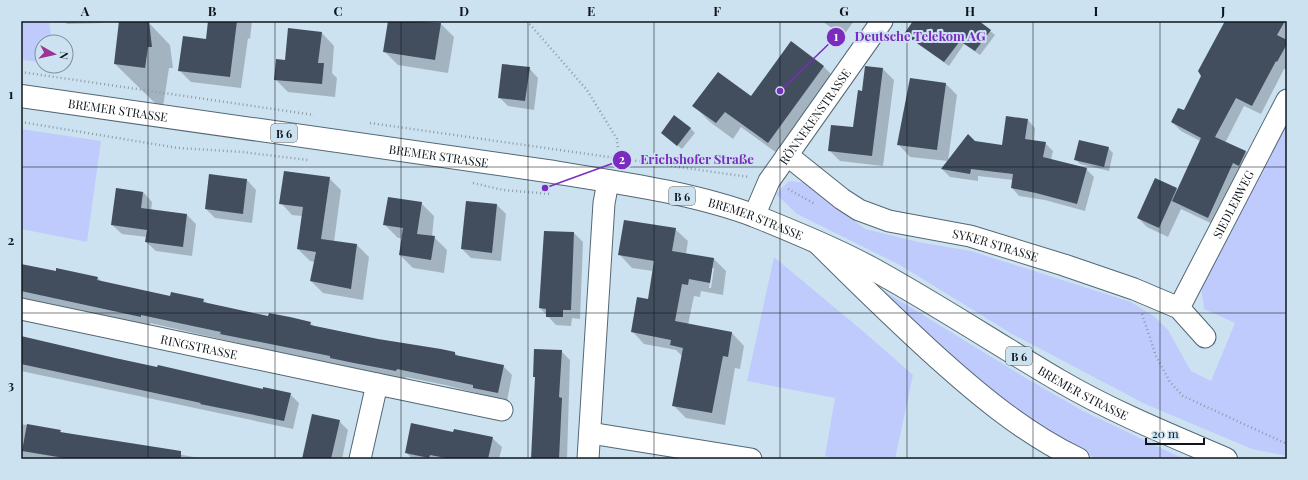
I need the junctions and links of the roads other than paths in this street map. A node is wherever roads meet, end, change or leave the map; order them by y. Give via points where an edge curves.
1 (882, 21) edge
2 (21, 96) edge
3 (1287, 100) edge
4 (787, 155) junction
5 (613, 182) junction
6 (754, 216) junction
7 (818, 243) junction
8 (1179, 308) junction
9 (21, 309) edge
10 (1205, 337) dead end
11 (377, 384) junction
12 (502, 410) dead end
13 (590, 433) junction
14 (360, 459) edge
15 (588, 459) edge
16 (751, 459) edge
17 (1078, 459) edge
18 (1226, 459) edge

1 - 4 street, RÖNNEKENSTRASSE
2 - 5 main road, BREMER STRASSE / B 6
3 - 8 street, SIEDLERWEG
4 - 6 street, RÖNNEKENSTRASSE via 769,181
4 - 8 street, SYKER STRASSE via 859,210 889,221 970,236 1134,289
5 - 6 main road, BREMER STRASSE / B 6 via 716,203
5 - 13 street via 604,203
6 - 7 main road, BREMER STRASSE / B 6
7 - 17 main road, B 6 via 877,302 969,386 1012,419
7 - 18 main road, BREMER STRASSE / B 6 via 869,267 1061,382 1147,426
8 - 10 street, SYKER STRASSE
9 - 11 street, RINGSTRASSE
11 - 12 street, RINGSTRASSE
11 - 14 street
13 - 15 street
13 - 16 street

